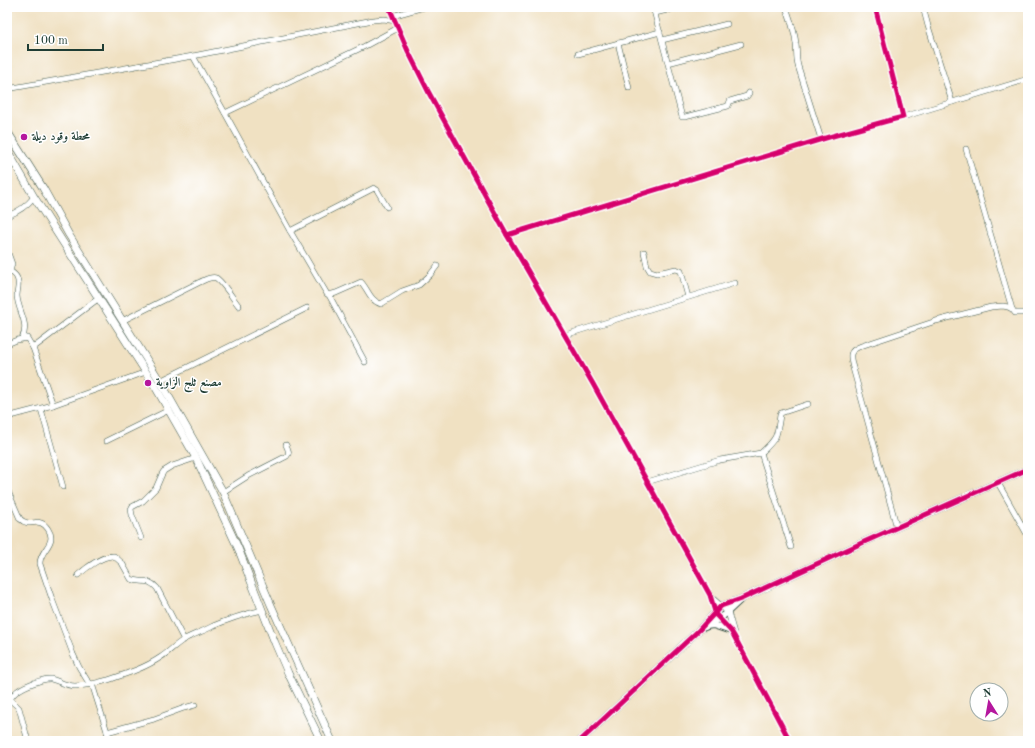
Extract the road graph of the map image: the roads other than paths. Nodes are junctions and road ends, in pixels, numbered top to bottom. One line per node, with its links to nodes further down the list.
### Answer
1 (389, 7): 9 (street)
2 (424, 7): 9 (street)
3 (653, 7): 8 (street)
4 (680, 7): 8 (street)
5 (786, 7): 27 (street)
6 (875, 7): 25 (street)
7 (923, 7): 23 (street)
8 (655, 13): 12 (street)
9 (393, 19): 11 (street); 17 (street)
10 (727, 24): 13 (street)
11 (398, 28): 24 (street); 36 (street)
12 (660, 32): 13 (street); 14 (street)
13 (662, 40): 18 (street)
14 (618, 43): 16 (street); 20 (street)
15 (741, 44): 18 (street)
16 (578, 54)
17 (193, 56): 21 (street); 24 (street)
18 (668, 63): 22 (street)
19 (1028, 79): 23 (street)
20 (629, 88)
21 (7, 89)
22 (750, 93)
23 (952, 102): 25 (street)
24 (226, 113): 35 (street)
25 (903, 117): 27 (street)
26 (7, 131): 48 (main road)
27 (821, 139): 36 (street)
28 (966, 149): 46 (street)
29 (7, 150): 30 (main road)
30 (15, 164): 31 (street); 32 (main road)
31 (7, 167)
32 (34, 196): 34 (street); 43 (main road)
33 (387, 208): 35 (street)
34 (7, 216)
35 (290, 231): 41 (street)
36 (507, 235): 49 (street)
37 (7, 250): 50 (street)
38 (644, 252): 42 (street)
39 (437, 266): 41 (street)
40 (735, 283): 42 (street)
41 (329, 295): 53 (street)
42 (688, 297): 49 (street)
43 (99, 298): 52 (street); 54 (main road)
44 (239, 306): 48 (street)
45 (307, 308): 55 (street)
46 (1012, 309): 47 (street); 71 (street)
47 (1028, 312)
48 (122, 321): 55 (main road)
49 (565, 335): 66 (street)
50 (22, 338): 51 (street); 52 (street)
51 (7, 343)
52 (33, 348): 57 (street)
53 (365, 362)
54 (146, 372): 57 (street); 59 (main road)
55 (160, 381): 70 (main road)
56 (808, 404): 63 (street)
57 (53, 405): 58 (street)
58 (41, 409): 60 (street); 68 (street)
59 (169, 410): 61 (street); 64 (main road)
60 (7, 417)
61 (106, 441)
62 (286, 445): 70 (street)
63 (761, 453): 66 (street); 74 (street)
64 (196, 458): 73 (street); 79 (main road)
65 (1028, 469): 67 (street)
66 (647, 482): 76 (street)
67 (998, 483): 71 (street); 72 (street)
68 (63, 487)
69 (7, 489): 87 (street)
70 (223, 492): 94 (main road)
71 (897, 528): 77 (street)
72 (1028, 536)
73 (141, 538)
74 (791, 548)
75 (78, 575): 86 (street)
76 (710, 595): 78 (street); 80 (street)
77 (742, 599): 78 (street); 81 (street)
78 (721, 606): 80 (street); 81 (street)
79 (262, 610): 86 (street); 93 (main road)
80 (715, 612): 82 (street); 84 (street)
81 (728, 612): 82 (street); 85 (street)
82 (719, 618): 83 (street); 85 (street)
83 (705, 627): 84 (street); 85 (street)
84 (699, 630): 95 (street)
85 (733, 634): 96 (street)
86 (184, 640): 87 (street)
87 (91, 684): 88 (street); 90 (street)
88 (8, 700): 91 (street)
89 (195, 705): 90 (street)
90 (107, 732): 92 (street)
91 (28, 741)
92 (110, 741)
93 (321, 741)
94 (332, 741)
95 (580, 741)
96 (790, 741)

